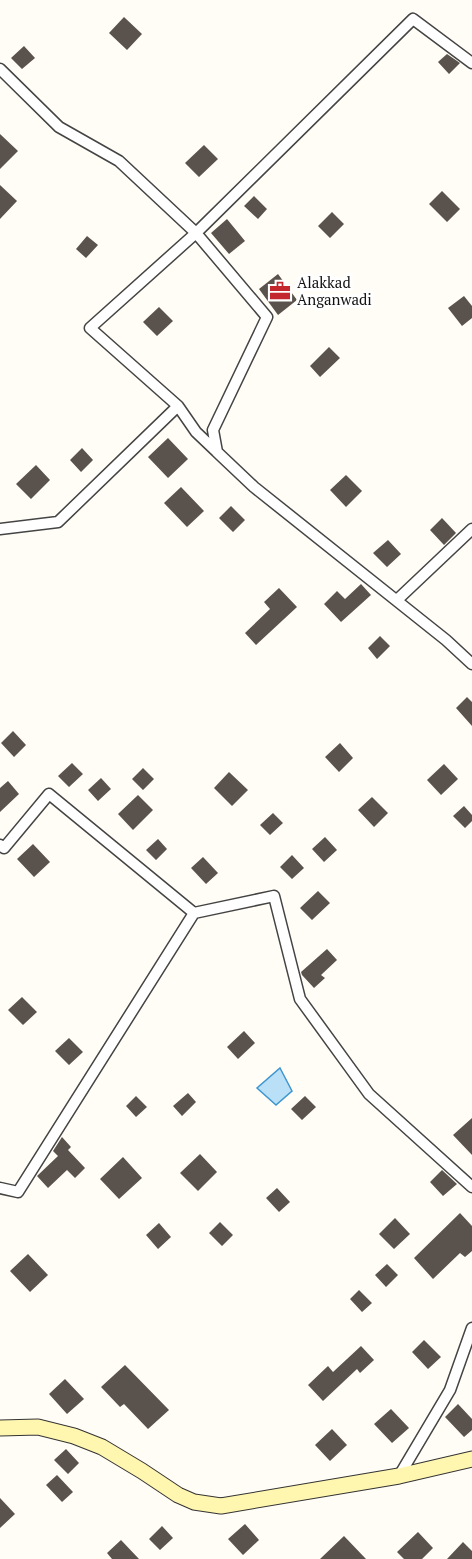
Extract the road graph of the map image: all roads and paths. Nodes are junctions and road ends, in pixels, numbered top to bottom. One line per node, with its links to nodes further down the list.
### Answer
1 (472, 63): 3 (street)
2 (0, 69): 3 (street)
3 (196, 233): 4 (street); 5 (street)
4 (178, 406): 5 (street); 6 (street)
5 (217, 452): 8 (street)
6 (0, 529)
7 (472, 529): 8 (street)
8 (398, 600): 9 (street)
9 (472, 664)
10 (0, 845): 11 (street)
11 (194, 913): 12 (street); 13 (street)
12 (472, 1187)
13 (0, 1188)
14 (472, 1328): 17 (street)
15 (0, 1428): 17 (main road)
16 (472, 1459): 17 (main road)
17 (399, 1476)

